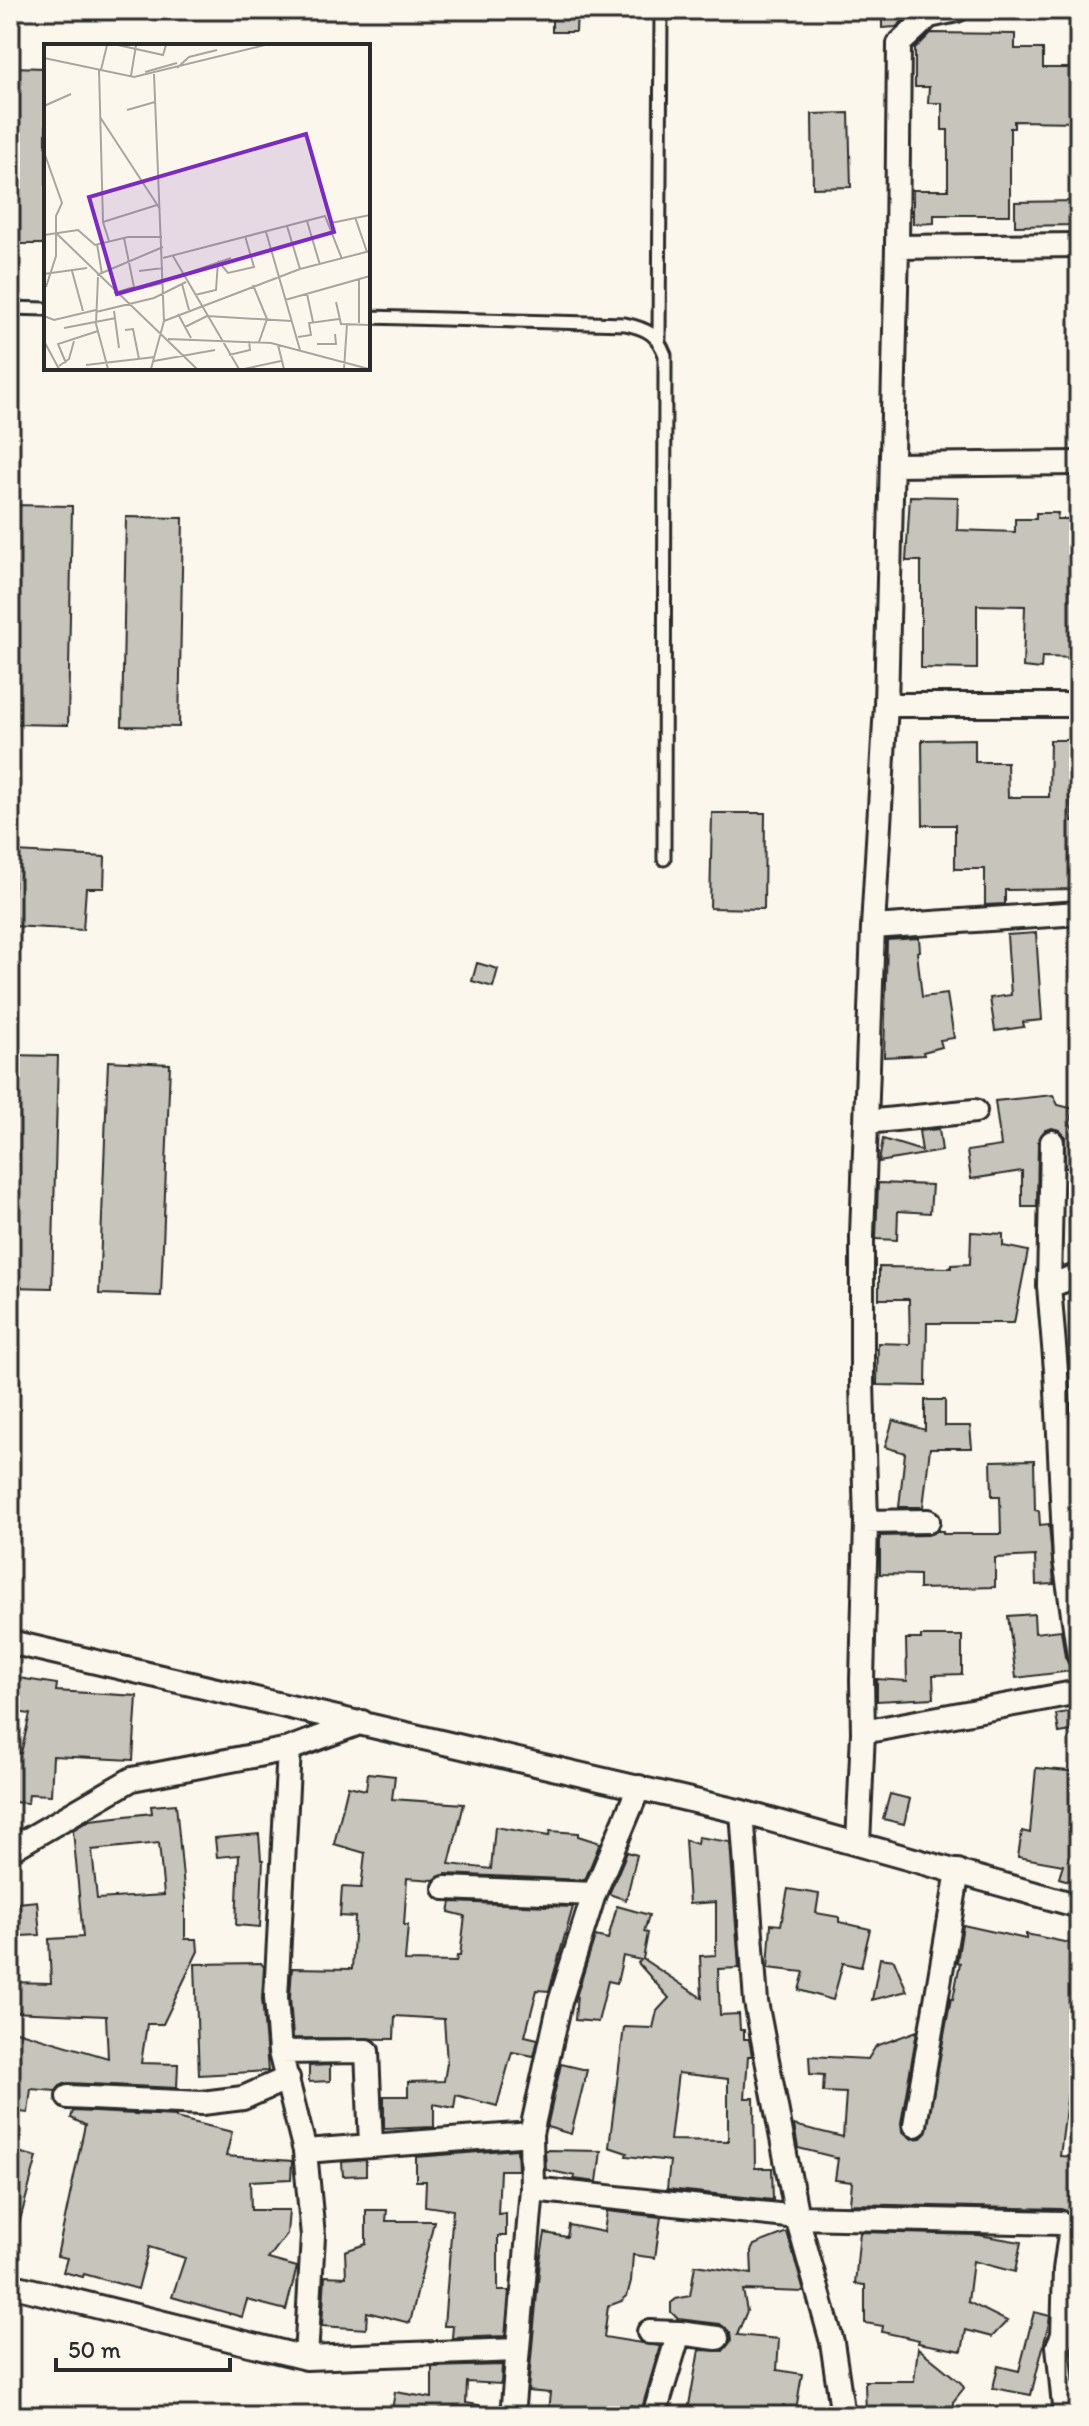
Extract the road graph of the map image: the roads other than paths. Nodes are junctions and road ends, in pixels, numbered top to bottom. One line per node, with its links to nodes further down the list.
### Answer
1 (661, 10): 8 (lane)
2 (957, 10): 4 (street)
3 (1079, 245): 4 (street)
4 (897, 247): 10 (street)
5 (10, 308): 6 (lane)
6 (44, 309)
7 (370, 317): 8 (lane)
8 (659, 339): 13 (lane)
9 (1079, 463): 10 (street)
10 (893, 465): 11 (street)
11 (886, 705): 12 (street); 15 (street)
12 (1079, 705)
13 (664, 859)
14 (1079, 913): 15 (street)
15 (873, 927): 17 (street)
16 (975, 1111): 17 (street)
17 (866, 1122): 23 (street)
18 (1052, 1142): 20 (street)
19 (1079, 1275): 20 (street)
20 (1049, 1286): 21 (street); 25 (street)
21 (1079, 1287)
22 (928, 1521): 23 (street)
23 (866, 1522): 28 (street)
24 (10, 1642): 27 (street)
25 (1079, 1655)
26 (1079, 1692): 28 (street)
27 (362, 1722): 29 (street); 30 (street)
28 (863, 1732): 32 (street)
29 (289, 1749): 33 (street); 38 (street)
30 (639, 1787): 31 (street); 36 (street)
31 (742, 1812): 32 (street); 46 (street)
32 (858, 1844): 34 (street)
33 (10, 1850)
34 (958, 1871): 37 (street); 41 (street)
35 (445, 1888): 36 (street)
36 (594, 1894): 42 (street)
37 (1079, 1906)
38 (280, 2052): 39 (street); 43 (street)
39 (288, 2078): 40 (street); 44 (street)
40 (68, 2097)
41 (915, 2125)
42 (531, 2134): 43 (street); 45 (street)
43 (371, 2145): 44 (street)
44 (305, 2151): 52 (street)
45 (532, 2189): 46 (street); 51 (street)
46 (797, 2217): 55 (street); 56 (street)
47 (10, 2285): 52 (street)
48 (649, 2332): 49 (street)
49 (679, 2333): 50 (street); 54 (street)
50 (717, 2338)
51 (517, 2350): 52 (street); 53 (street)
52 (306, 2358)
53 (512, 2416)
54 (654, 2416)
55 (843, 2416)
56 (1065, 2416)

